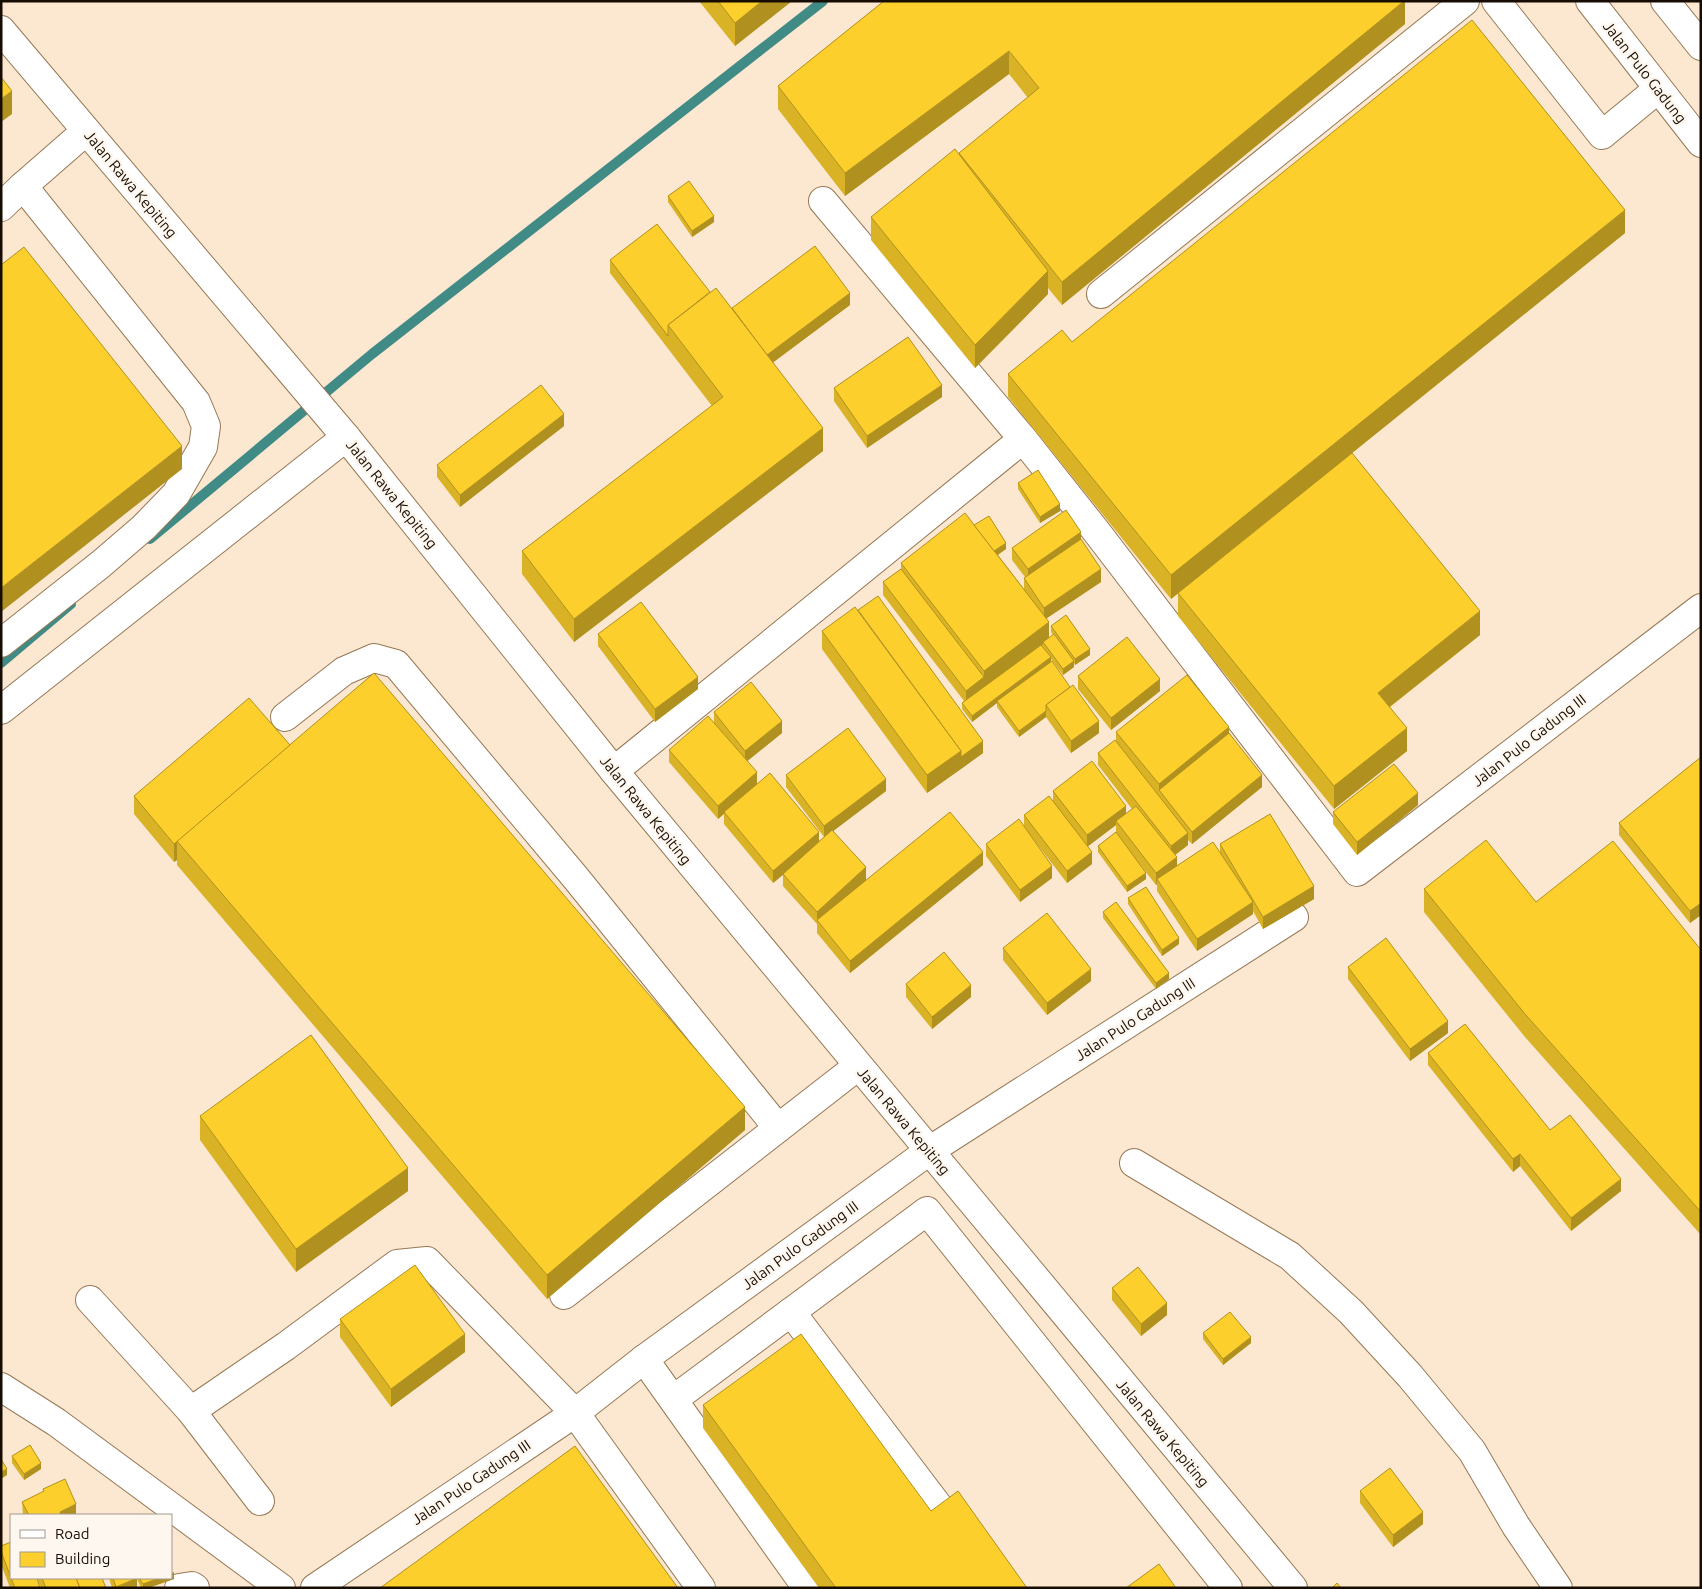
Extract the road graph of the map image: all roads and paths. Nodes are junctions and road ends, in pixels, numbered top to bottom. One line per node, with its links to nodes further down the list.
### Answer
1 (1465, 1): 13 (street)
2 (1496, 1): 7 (street)
3 (1590, 1): 7 (street, Jalan Pulo Gadung)
4 (1665, 1): 6 (street)
5 (1, 30): 8 (street, Jalan Rawa Kepiting)
6 (1701, 46)
7 (1658, 88): 9 (street, Jalan Pulo Gadung)
8 (86, 131): 10 (street); 14 (street, Jalan Rawa Kepiting)
9 (1701, 143)
10 (23, 186): 12 (street); 17 (street)
11 (824, 201): 15 (street)
12 (1, 208)
13 (1101, 294)
14 (339, 429): 18 (street); 20 (street, Jalan Rawa Kepiting)
15 (1023, 439): 16 (street, Jalan Pulo Gadung III); 20 (street)
16 (1701, 608)
17 (1, 643)
18 (1, 710)
19 (285, 717): 23 (street)
20 (614, 771): 22 (street, Jalan Rawa Kepiting)
21 (1294, 917): 24 (street, Jalan Pulo Gadung III)
22 (858, 1066): 23 (street); 24 (street, Jalan Rawa Kepiting)
23 (778, 1128): 26 (street)
24 (928, 1151): 29 (street, Jalan Pulo Gadung III); 36 (street, Jalan Rawa Kepiting)
25 (1134, 1163): 44 (street)
26 (564, 1295)
27 (90, 1300): 32 (street)
28 (791, 1312): 31 (street); 35 (street); 43 (street)
29 (644, 1360): 31 (street); 33 (street, Jalan Pulo Gadung III)
30 (1, 1386): 39 (street)
31 (674, 1399): 42 (street)
32 (191, 1411): 33 (street); 34 (street)
33 (575, 1413): 40 (street, Jalan Pulo Gadung III); 41 (street)
34 (260, 1501)
35 (939, 1507)
36 (1291, 1587)
37 (179, 1588): 38 (street)
38 (195, 1588)
39 (281, 1588)
40 (315, 1588)
41 (702, 1588)
42 (807, 1588)
43 (1228, 1588)
44 (1558, 1588)

